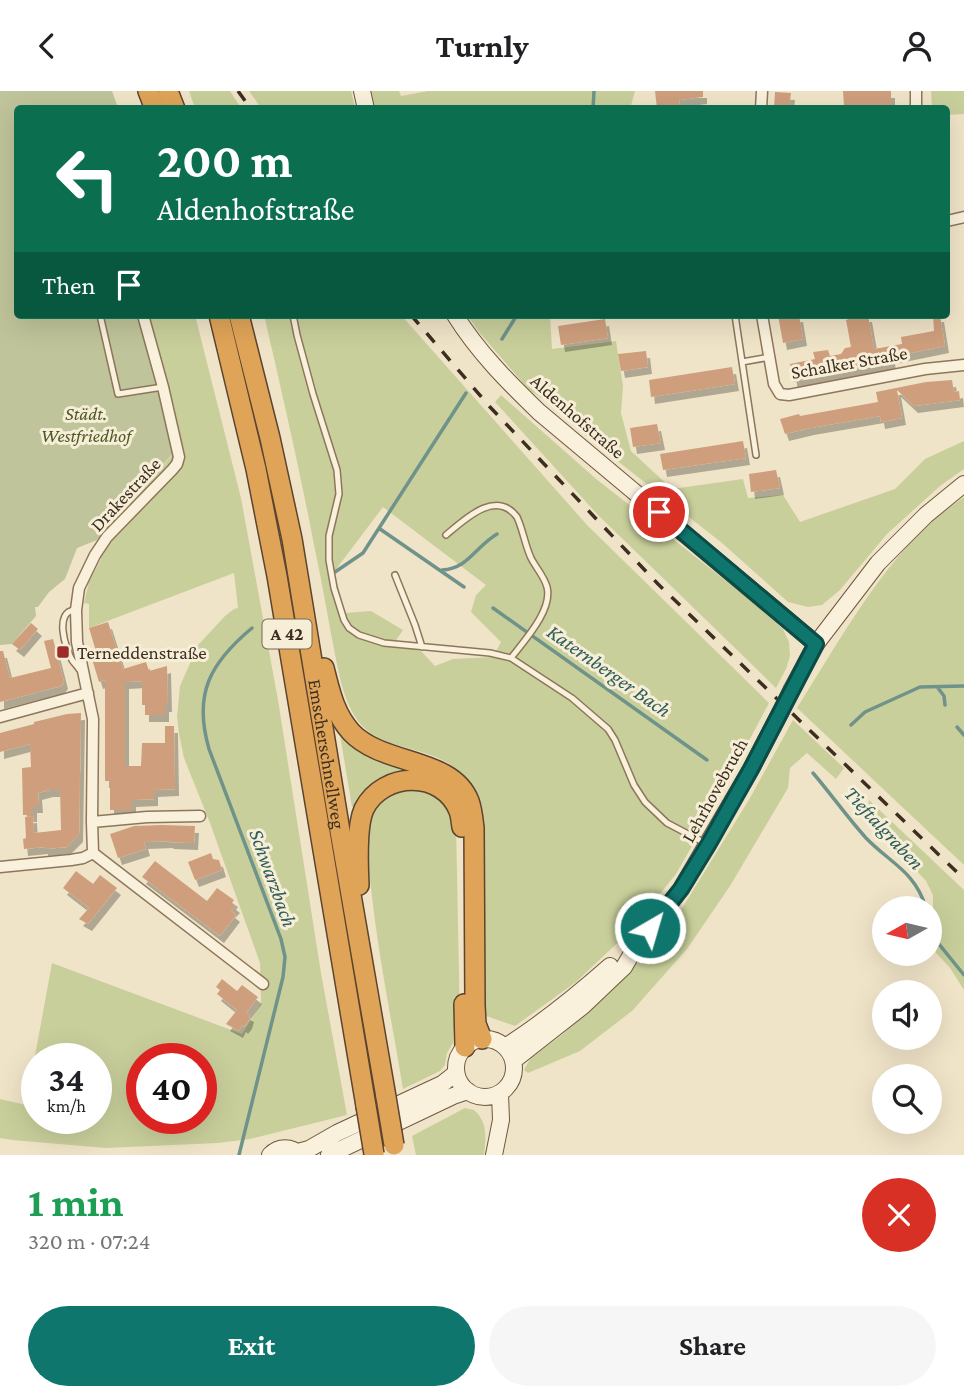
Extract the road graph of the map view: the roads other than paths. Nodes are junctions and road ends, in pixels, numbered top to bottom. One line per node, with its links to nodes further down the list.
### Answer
1 (101, 319): 12 (lane)
2 (144, 319): 12 (street, Drakestraße)
3 (220, 319): 40 (highway, Emscherschnellweg / A 42, bridge)
4 (240, 319): 16 (highway, Emscherschnellweg / A 42)
5 (294, 319): 19 (lane)
6 (458, 319): 18 (street, Aldenhofstraße)
7 (736, 319): 10 (lane)
8 (763, 319): 9 (street, Schalker Straße)
9 (770, 357): 10 (lane); 11 (street, Schalker Straße)
10 (742, 362): 13 (lane)
11 (964, 365)
12 (163, 387): 21 (street, Drakestraße)
13 (755, 455)
14 (964, 484): 18 (street)
15 (446, 534): 20 (lane)
16 (292, 539): 28 (highway, Emscherschnellweg / A 42); 30 (highway)
17 (395, 575): 19 (lane)
18 (816, 644): 25 (street, Lehrhovebruch, bridge)
19 (422, 646): 20 (lane)
20 (511, 658): 25 (lane)
21 (88, 693): 22 (street); 24 (street, Drakestraße)
22 (0, 717)
23 (200, 815): 24 (street)
24 (92, 822): 26 (street, Drakestraße)
25 (708, 845): 31 (street, Lehrhovebruch)
26 (93, 853): 27 (street); 29 (street)
27 (0, 867)
28 (357, 927): 30 (highway); 36 (highway, Emscherschnellweg / A 42, bridge)
29 (262, 984)
30 (473, 1043): 31 (street); 32 (street)
31 (509, 1054): 34 (street)
32 (456, 1073): 33 (street); 37 (street)
33 (467, 1091): 34 (street); 39 (street)
34 (492, 1096): 35 (street)
35 (496, 1149)
36 (395, 1150)
37 (299, 1154): 38 (street)
38 (265, 1155)
39 (329, 1155)
40 (374, 1155)

